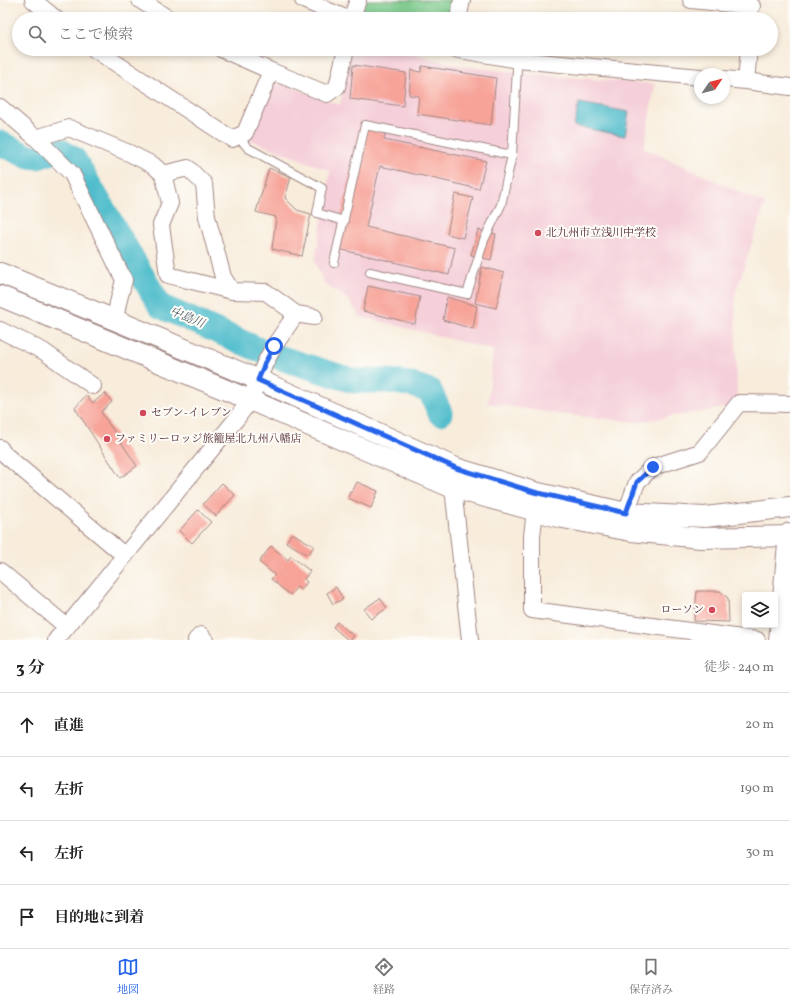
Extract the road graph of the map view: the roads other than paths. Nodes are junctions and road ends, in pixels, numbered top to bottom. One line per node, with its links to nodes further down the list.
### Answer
1 (33, 0): 8 (street)
2 (140, 0): 9 (street)
3 (303, 0): 10 (street)
4 (358, 0): 11 (street)
5 (462, 0): 12 (street)
6 (691, 0): 7 (street)
7 (752, 8)
8 (48, 12)
9 (158, 12)
10 (331, 12)
11 (354, 12)
12 (459, 12)
13 (105, 56): 25 (street)
14 (236, 56): 19 (street)
15 (344, 56): 19 (street)
16 (495, 56): 18 (street)
17 (748, 56): 22 (street)
18 (518, 60): 20 (street); 27 (lane)
19 (271, 71): 25 (street)
20 (694, 76)
21 (730, 80): 22 (street)
22 (746, 81): 23 (street)
23 (790, 87)
24 (0, 107): 26 (street)
25 (238, 136): 29 (lane)
26 (36, 139): 28 (street); 37 (street)
27 (512, 155): 29 (lane); 31 (lane)
28 (163, 174): 33 (street); 33 (street)
29 (344, 221): 30 (lane)
30 (334, 263)
31 (370, 272)
32 (0, 273): 37 (street)
33 (232, 291): 35 (street)
34 (0, 297): 41 (street)
35 (296, 314): 36 (street); 39 (street)
36 (314, 317)
37 (115, 320): 39 (street)
38 (0, 330): 40 (street)
39 (262, 371): 41 (street); 47 (street)
40 (93, 386)
41 (250, 400): 44 (street); 49 (street)
42 (790, 404): 47 (street)
43 (0, 448): 49 (street)
44 (453, 488): 46 (street); 55 (street)
45 (790, 507): 47 (street)
46 (535, 511): 48 (street); 56 (street)
47 (626, 513)
48 (790, 535): 57 (main road)
49 (124, 556): 51 (street)
50 (0, 571): 51 (street)
51 (67, 627): 52 (street)
52 (56, 640)
53 (196, 640): 54 (street)
54 (205, 640)
55 (470, 640)
56 (757, 640)
57 (780, 640)

